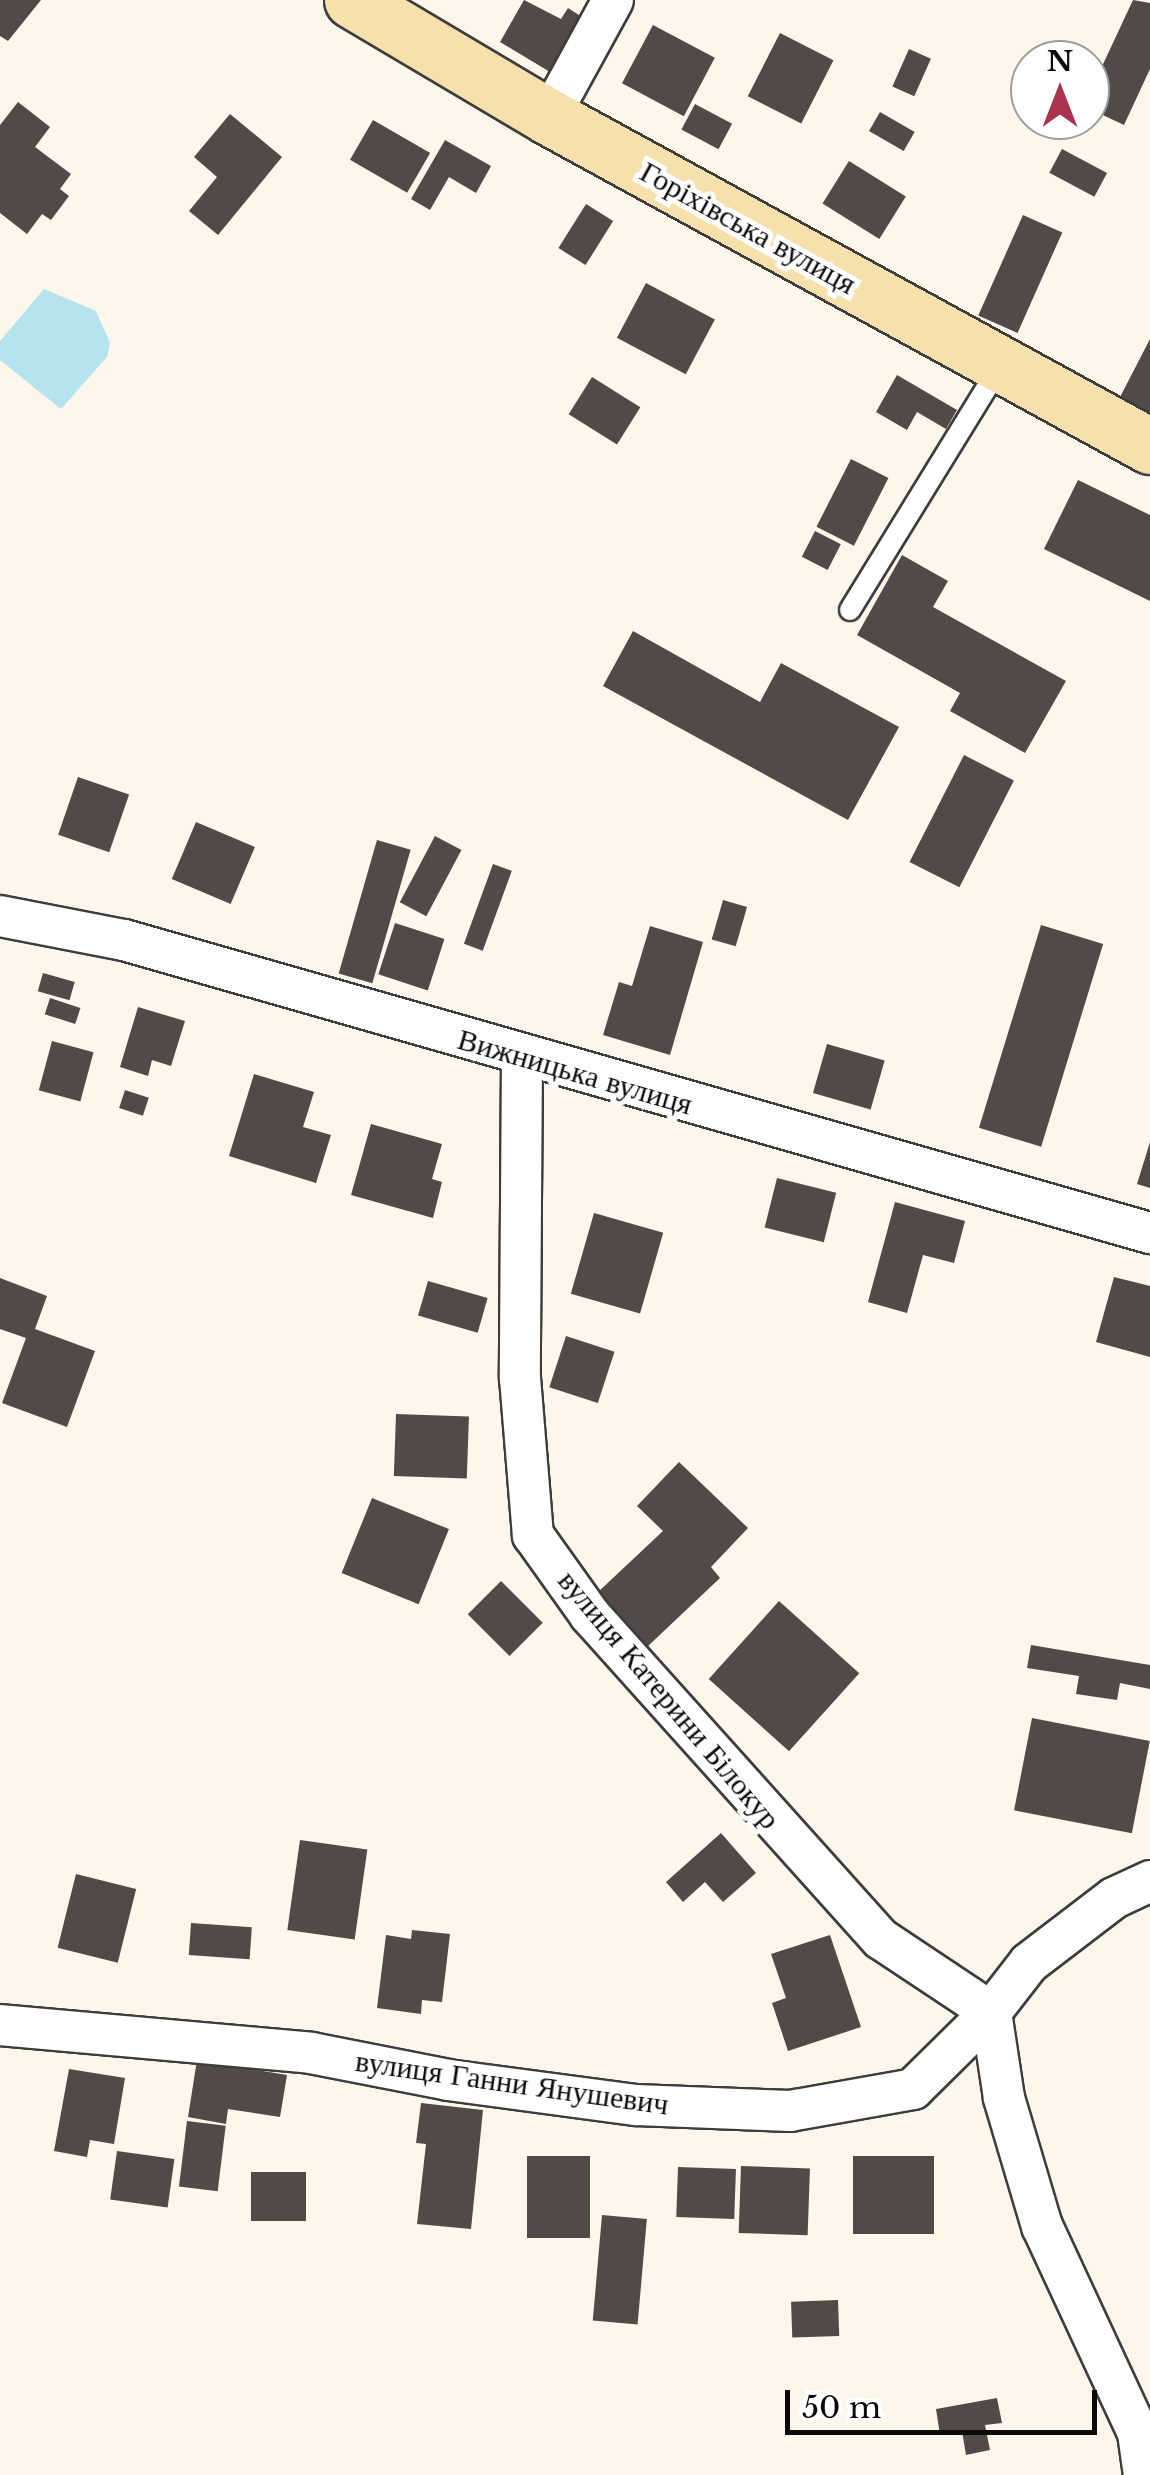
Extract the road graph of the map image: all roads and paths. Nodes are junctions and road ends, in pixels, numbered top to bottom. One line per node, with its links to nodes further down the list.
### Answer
1 (352, 0): 3 (street, Горіхівська вулиця)
2 (613, 0): 3 (street)
3 (549, 118): 4 (street, Горіхівська вулиця)
4 (999, 368): 5 (street, Горіхівська вулиця); 6 (lane)
5 (1150, 446)
6 (850, 610)
7 (0, 916): 8 (street, Вижницька вулиця)
8 (522, 1058): 9 (street, Вижницька вулиця); 11 (street, вулиця Катерини Білокур)
9 (1150, 1233)
10 (1150, 1881): 11 (street, вулиця Ганни Янушевич)
11 (992, 2012): 12 (street, вулиця Ганни Янушевич); 13 (street)
12 (0, 2025)
13 (1144, 2475)

